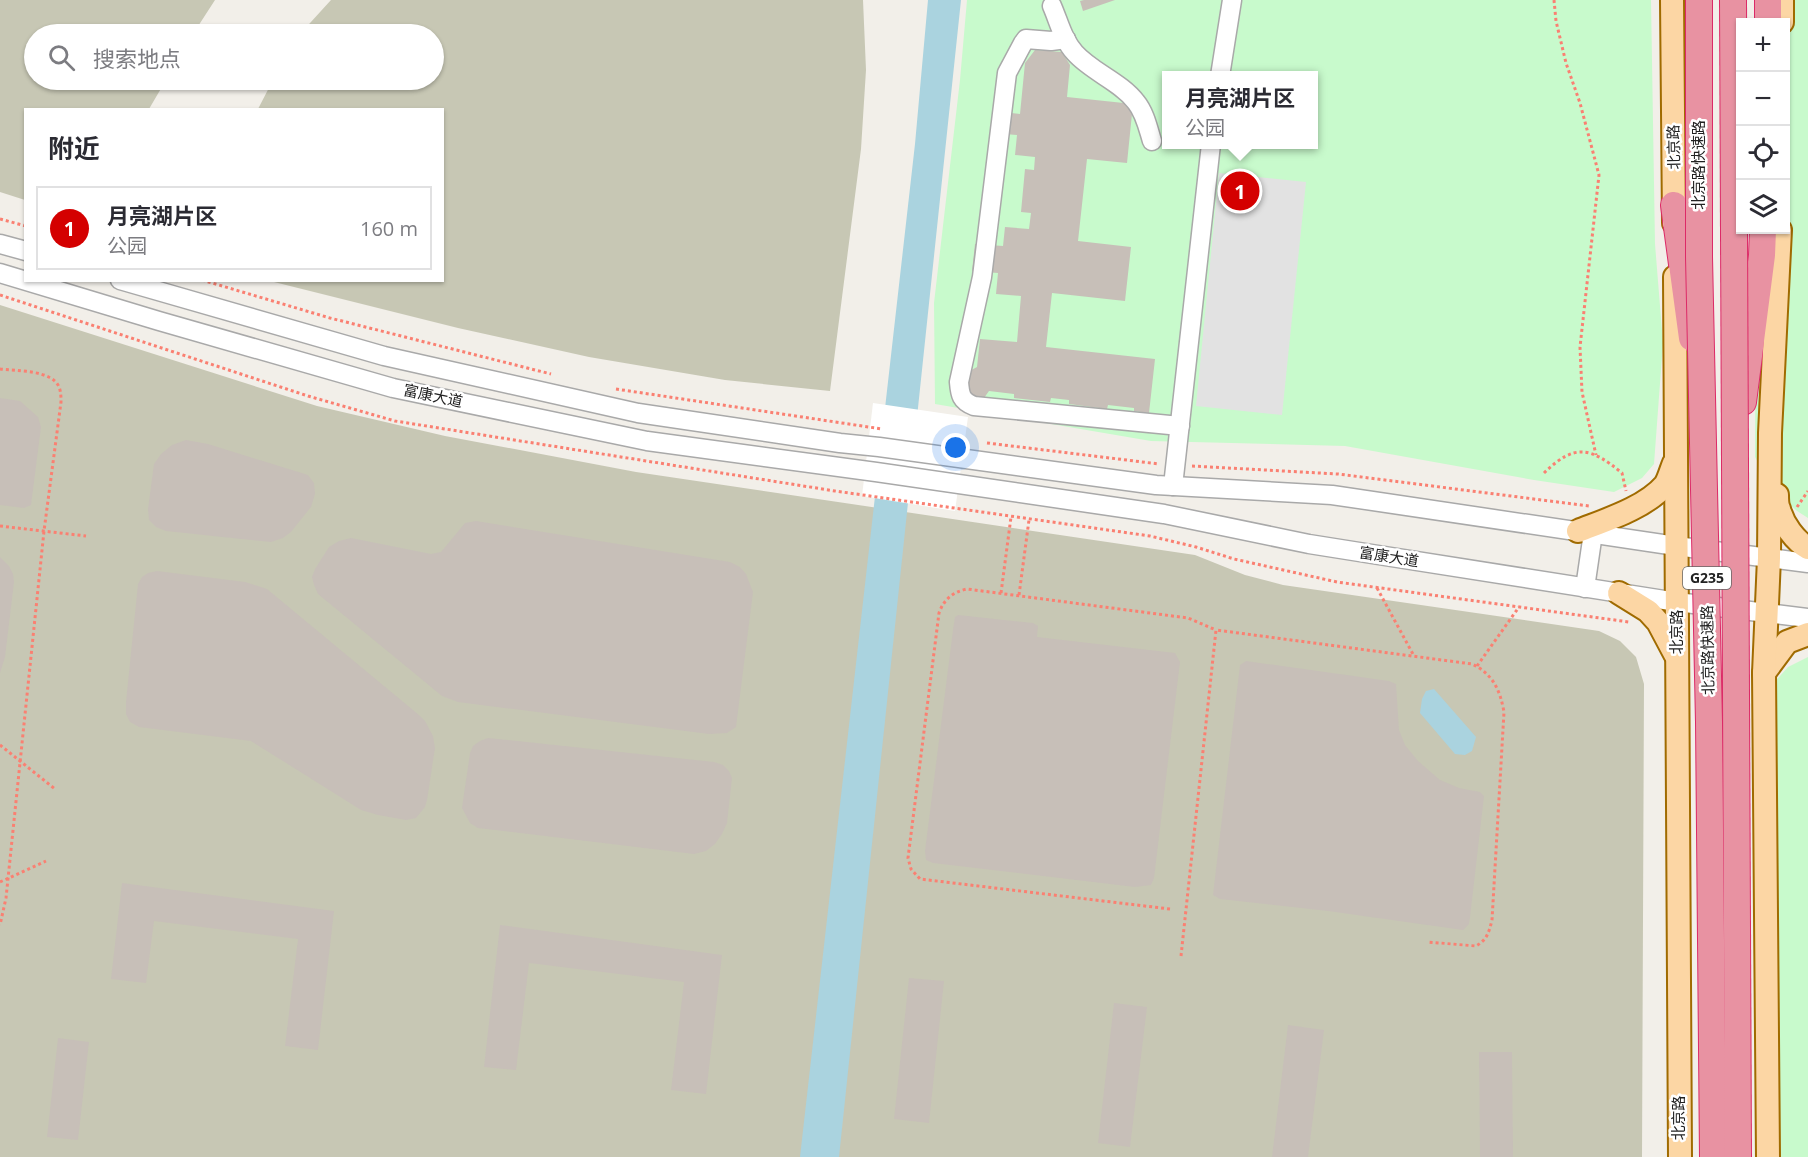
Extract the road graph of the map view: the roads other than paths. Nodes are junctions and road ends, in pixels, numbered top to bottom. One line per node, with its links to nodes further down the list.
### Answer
1 (1232, 0): 11 (street)
2 (1672, 0): 14 (main road, 北京路)
3 (1699, 0): 24 (highway, 北京路快速路 / G235, bridge)
4 (1733, 0): 27 (highway, 北京路快速路, bridge)
5 (1768, 0): 8 (highway)
6 (1782, 0): 9 (main road)
7 (1053, 6): 10 (street)
8 (1768, 18)
9 (1782, 18)
10 (1066, 39): 12 (street); 23 (street)
11 (1221, 71)
12 (1152, 141)
13 (1210, 149): 23 (street)
14 (1674, 205): 24 (highway, bridge); 26 (main road, 北京路)
15 (1763, 234): 27 (highway, bridge)
16 (1780, 234): 25 (main road)
17 (0, 244): 18 (street)
18 (24, 250)
19 (0, 273): 20 (street, 富康大道)
20 (24, 280)
21 (30, 282): 34 (street, 富康大道)
22 (127, 282): 28 (street, 富康大道)
23 (1180, 426): 28 (street)
24 (1704, 433): 43 (highway, 北京路快速路 / G235, bridge)
25 (1770, 433): 31 (main road); 32 (main road)
26 (1676, 459): 29 (main road); 30 (main road, 北京路)
27 (1734, 468): 44 (highway, 北京路快速路, bridge)
28 (1173, 486): 29 (street)
29 (1585, 532): 30 (street); 34 (street)
30 (1676, 546): 32 (street); 36 (main road, 北京路)
31 (1808, 548)
32 (1769, 558): 33 (street); 37 (main road)
33 (1808, 563)
34 (1585, 588): 35 (street, 富康大道)
35 (1619, 593): 36 (street, 富康大道); 40 (main road)
36 (1677, 602): 37 (street, 富康大道); 40 (main road, 北京路)
37 (1767, 614): 38 (street, 富康大道); 41 (main road)
38 (1808, 618)
39 (1808, 634): 41 (main road)
40 (1677, 657): 42 (main road, 北京路)
41 (1764, 673): 45 (main road)
42 (1680, 1157)
43 (1713, 1157)
44 (1738, 1157)
45 (1768, 1157)

